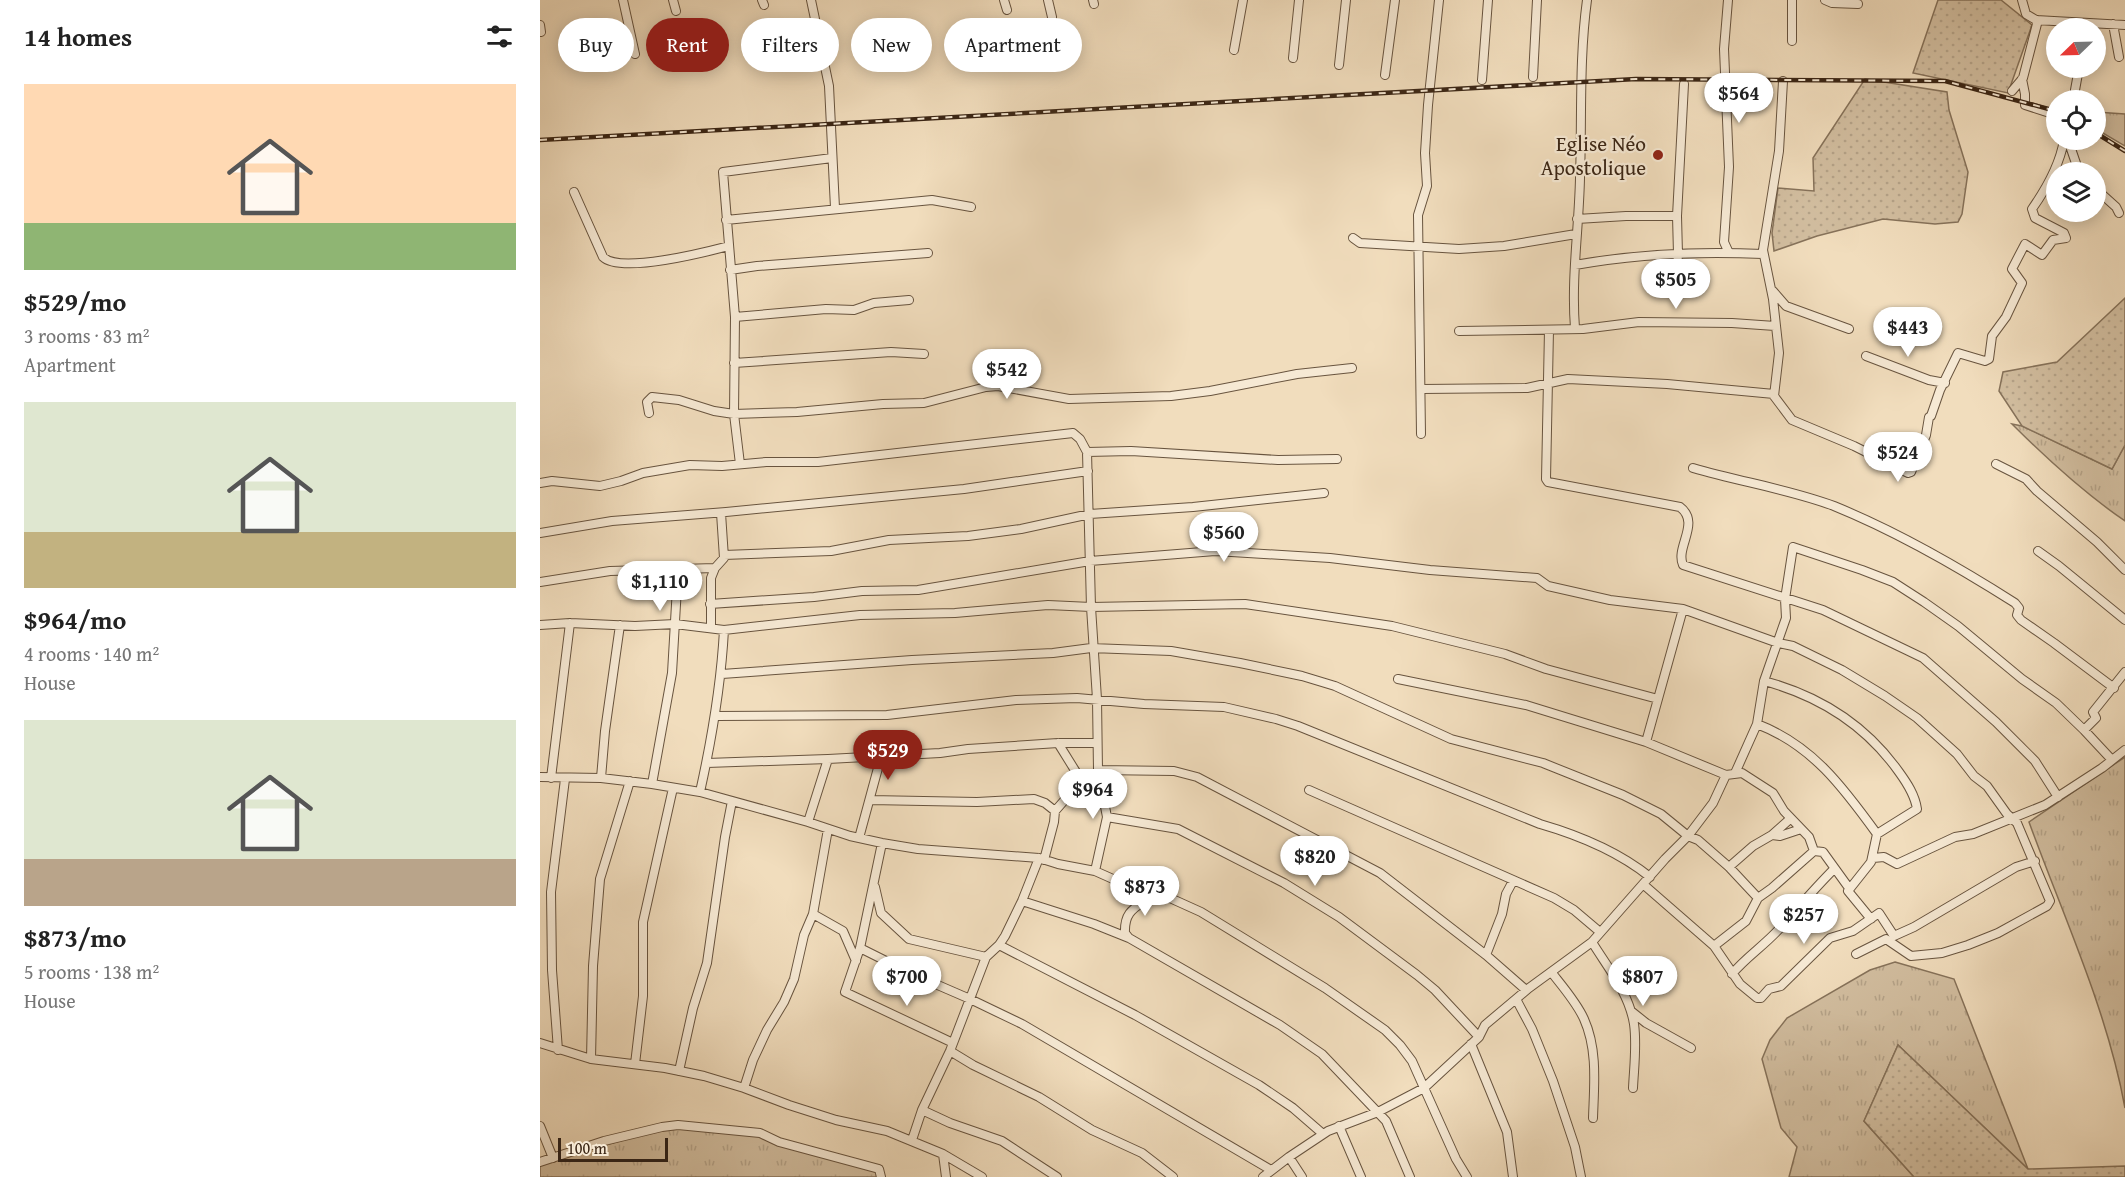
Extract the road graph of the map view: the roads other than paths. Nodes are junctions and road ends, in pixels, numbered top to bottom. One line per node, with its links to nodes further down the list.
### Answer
1 (622, 0): 29 (street)
2 (673, 0): 20 (street)
3 (811, 0): 44 (street)
4 (1004, 0): 19 (street)
5 (1048, 0): 21 (street)
6 (1243, 0): 28 (street)
7 (1299, 0): 31 (street)
8 (1346, 0): 32 (street)
9 (1395, 0): 33 (street)
10 (1439, 0): 56 (street)
11 (1488, 0): 37 (street)
12 (1537, 0): 34 (street)
13 (1587, 0): 51 (street)
14 (1728, 0): 58 (street)
15 (1792, 0): 27 (street)
16 (1825, 0): 18 (street)
17 (2022, 0): 22 (street)
18 (1858, 4)
19 (1007, 10)
20 (676, 11)
21 (1052, 17)
22 (2038, 21): 23 (street); 36 (street)
23 (2046, 22)
24 (2114, 24): 25 (street); 26 (street); 30 (street)
25 (2106, 25)
26 (2125, 25)
27 (1792, 41)
28 (1234, 50)
29 (635, 54)
30 (2119, 57)
31 (1293, 58)
32 (1339, 64)
33 (1385, 75)
34 (1533, 76)
35 (2077, 78): 40 (street)
36 (2022, 79): 41 (street); 42 (street)
37 (1482, 80)
38 (1782, 81): 60 (street)
39 (1684, 84): 50 (street)
40 (2075, 90)
41 (2012, 91)
42 (2046, 112)
43 (2063, 150): 77 (street)
44 (832, 158): 48 (street); 52 (street)
45 (574, 192): 55 (street)
46 (2106, 198): 49 (street)
47 (971, 207): 48 (street)
48 (835, 208): 52 (street)
49 (2119, 213)
50 (1677, 216): 51 (street); 59 (street)
51 (1577, 219): 53 (street)
52 (726, 220): 55 (street)
53 (1576, 234): 56 (street); 61 (street)
54 (1353, 238): 56 (street)
55 (729, 246): 62 (street)
56 (1419, 246): 78 (street)
57 (928, 253): 62 (street)
58 (1730, 253): 59 (street); 60 (street)
59 (1678, 254): 61 (street); 63 (street)
60 (1763, 254): 64 (street)
61 (1575, 265): 68 (street)
62 (730, 270): 66 (street)
63 (1676, 285)
64 (1772, 290): 67 (street); 69 (street)
65 (909, 300): 66 (street)
66 (735, 317): 74 (street)
67 (1775, 326): 68 (street); 79 (street)
68 (1575, 328): 70 (street)
69 (1849, 329)
70 (1549, 330): 71 (street); 76 (street)
71 (1459, 331)
72 (924, 354): 74 (street)
73 (1866, 356): 77 (street)
74 (734, 363): 81 (street)
75 (1352, 368): 81 (street)
76 (1548, 383): 78 (street); 79 (street); 101 (street)
77 (1945, 383): 79 (street)
78 (1422, 388): 82 (street)
79 (1774, 394)
80 (649, 413): 81 (street)
81 (734, 414): 85 (street)
82 (1421, 434)
83 (1087, 452): 84 (street); 85 (street); 88 (street)
84 (1337, 459)
85 (740, 464): 89 (street)
86 (1996, 464): 99 (street)
87 (1694, 468): 118 (street)
88 (1088, 471): 91 (street); 92 (street)
89 (540, 483)
90 (1324, 494): 92 (street)
91 (721, 513): 93 (street); 95 (street)
92 (1090, 514): 95 (street); 96 (street)
93 (540, 533)
94 (2038, 551): 105 (street)
95 (724, 555): 97 (street)
96 (1090, 561): 102 (street); 103 (street); 104 (street)
97 (715, 568): 98 (street); 102 (street)
98 (678, 570): 100 (street); 107 (street)
99 (2125, 570)
100 (540, 582)
101 (1785, 599): 112 (street); 123 (street); 143 (street)
102 (710, 604): 110 (street)
103 (1091, 607): 111 (street); 113 (street); 120 (street)
104 (1683, 609): 112 (street); 120 (street)
105 (2125, 620)
106 (570, 623): 108 (street); 109 (street); 135 (street)
107 (675, 624): 109 (street); 110 (street); 139 (street)
108 (540, 625)
109 (620, 625): 136 (street)
110 (711, 628): 111 (street)
111 (724, 630): 115 (street)
112 (1778, 643): 117 (street); 149 (street)
113 (1094, 648): 115 (street); 119 (street); 155 (street)
114 (2125, 672): 118 (street)
115 (722, 674): 121 (street)
116 (1398, 678): 124 (street)
117 (1764, 681): 122 (street); 153 (street)
118 (2114, 688): 123 (street)
119 (1097, 699): 121 (street); 125 (street); 165 (street)
120 (1658, 699): 124 (street)
121 (716, 716): 131 (street)
122 (1757, 724): 133 (street); 153 (street)
123 (2084, 730): 130 (street)
124 (1646, 742): 133 (street)
125 (1097, 743): 126 (street); 132 (street)
126 (1058, 744): 128 (street); 146 (street)
127 (2125, 750): 130 (street)
128 (881, 757): 129 (street); 144 (street)
129 (828, 759): 131 (street); 150 (street)
130 (2112, 760): 143 (street)
131 (707, 763): 142 (street)
132 (1098, 770): 147 (street); 183 (street)
133 (1730, 774): 148 (street); 155 (street)
134 (540, 777): 135 (street)
135 (550, 778): 137 (street)
136 (601, 778): 137 (street); 138 (street)
137 (565, 779): 197 (street)
138 (630, 780): 139 (street); 198 (street)
139 (652, 784): 140 (street)
140 (673, 788): 142 (street); 199 (street)
141 (1309, 790): 166 (street)
142 (700, 792): 145 (street)
143 (2058, 797): 149 (street)
144 (870, 800): 146 (street); 156 (street)
145 (732, 801): 150 (street); 200 (street)
146 (1055, 811): 160 (street)
147 (1107, 817): 164 (street); 192 (street)
148 (1790, 819): 152 (street); 154 (street)
149 (2014, 819): 159 (street); 161 (street)
150 (808, 822): 151 (street)
151 (828, 829): 156 (street); 173 (street)
152 (1801, 829): 154 (street); 158 (street)
153 (1876, 834): 159 (street)
154 (1772, 835): 162 (street)
155 (1688, 836): 162 (street); 165 (street)
156 (859, 838): 157 (street)
157 (882, 843): 160 (street); 167 (street)
158 (1814, 851): 163 (street); 171 (street)
159 (1873, 858): 169 (street)
160 (1042, 859): 164 (street); 172 (street)
161 (2035, 861): 176 (street); 176 (street)
162 (1729, 867): 171 (street)
163 (1834, 869): 169 (street); 187 (street)
164 (1095, 871): 170 (street)
165 (1650, 877): 168 (street)
166 (1513, 881): 175 (street); 183 (street)
167 (874, 883): 181 (street); 184 (street)
168 (1644, 885): 175 (street); 180 (street)
169 (1849, 888): 174 (street)
170 (1151, 896): 177 (street); 202 (street)
171 (1758, 898): 180 (street)
172 (1022, 901): 177 (street); 179 (street)
173 (813, 914): 185 (street); 201 (street)
174 (1871, 919): 176 (street); 187 (street)
175 (1600, 932): 178 (street)
176 (1890, 937): 182 (street)
177 (1129, 938): 205 (street)
178 (1592, 942): 186 (street); 191 (street)
179 (999, 945): 184 (street); 209 (street)
180 (1714, 946): 187 (street)
181 (860, 948): 185 (street); 189 (street)
182 (1856, 954)
183 (1486, 955): 188 (street)
184 (986, 957): 189 (street)
185 (856, 962): 195 (street)
186 (1552, 973): 188 (street); 206 (street)
187 (1732, 974)
188 (1526, 990): 190 (street)
189 (970, 999): 195 (street); 215 (street)
190 (1516, 999): 192 (street); 227 (street)
191 (1626, 1000): 196 (street); 203 (street)
192 (1479, 1037): 194 (street)
193 (540, 1043): 197 (street)
194 (1471, 1044): 202 (street); 226 (street)
195 (951, 1047): 204 (street); 220 (street)
196 (1691, 1048)
197 (558, 1050): 198 (street)
198 (591, 1059): 199 (street)
199 (635, 1064): 200 (street)
200 (679, 1071): 201 (street)
201 (744, 1088): 210 (street)
202 (1424, 1088): 205 (street); 225 (street)
203 (1633, 1088)
204 (922, 1110): 210 (street); 219 (street)
205 (1378, 1112): 208 (street); 224 (street)
206 (1593, 1118)
207 (540, 1126): 213 (street)
208 (1339, 1126): 209 (street); 223 (street)
209 (1323, 1134): 212 (street)
210 (912, 1140): 211 (street)
211 (943, 1154): 217 (street); 218 (street)
212 (1289, 1157): 215 (street); 222 (street)
213 (553, 1158): 214 (street); 216 (street)
214 (540, 1162)
215 (1271, 1170): 221 (street)
216 (881, 1177)
217 (946, 1177)
218 (982, 1177)
219 (1057, 1177)
220 (1173, 1177)
221 (1263, 1177)
222 (1302, 1177)
223 (1361, 1177)
224 (1410, 1177)
225 (1467, 1177)
226 (1513, 1177)
227 (1581, 1177)

